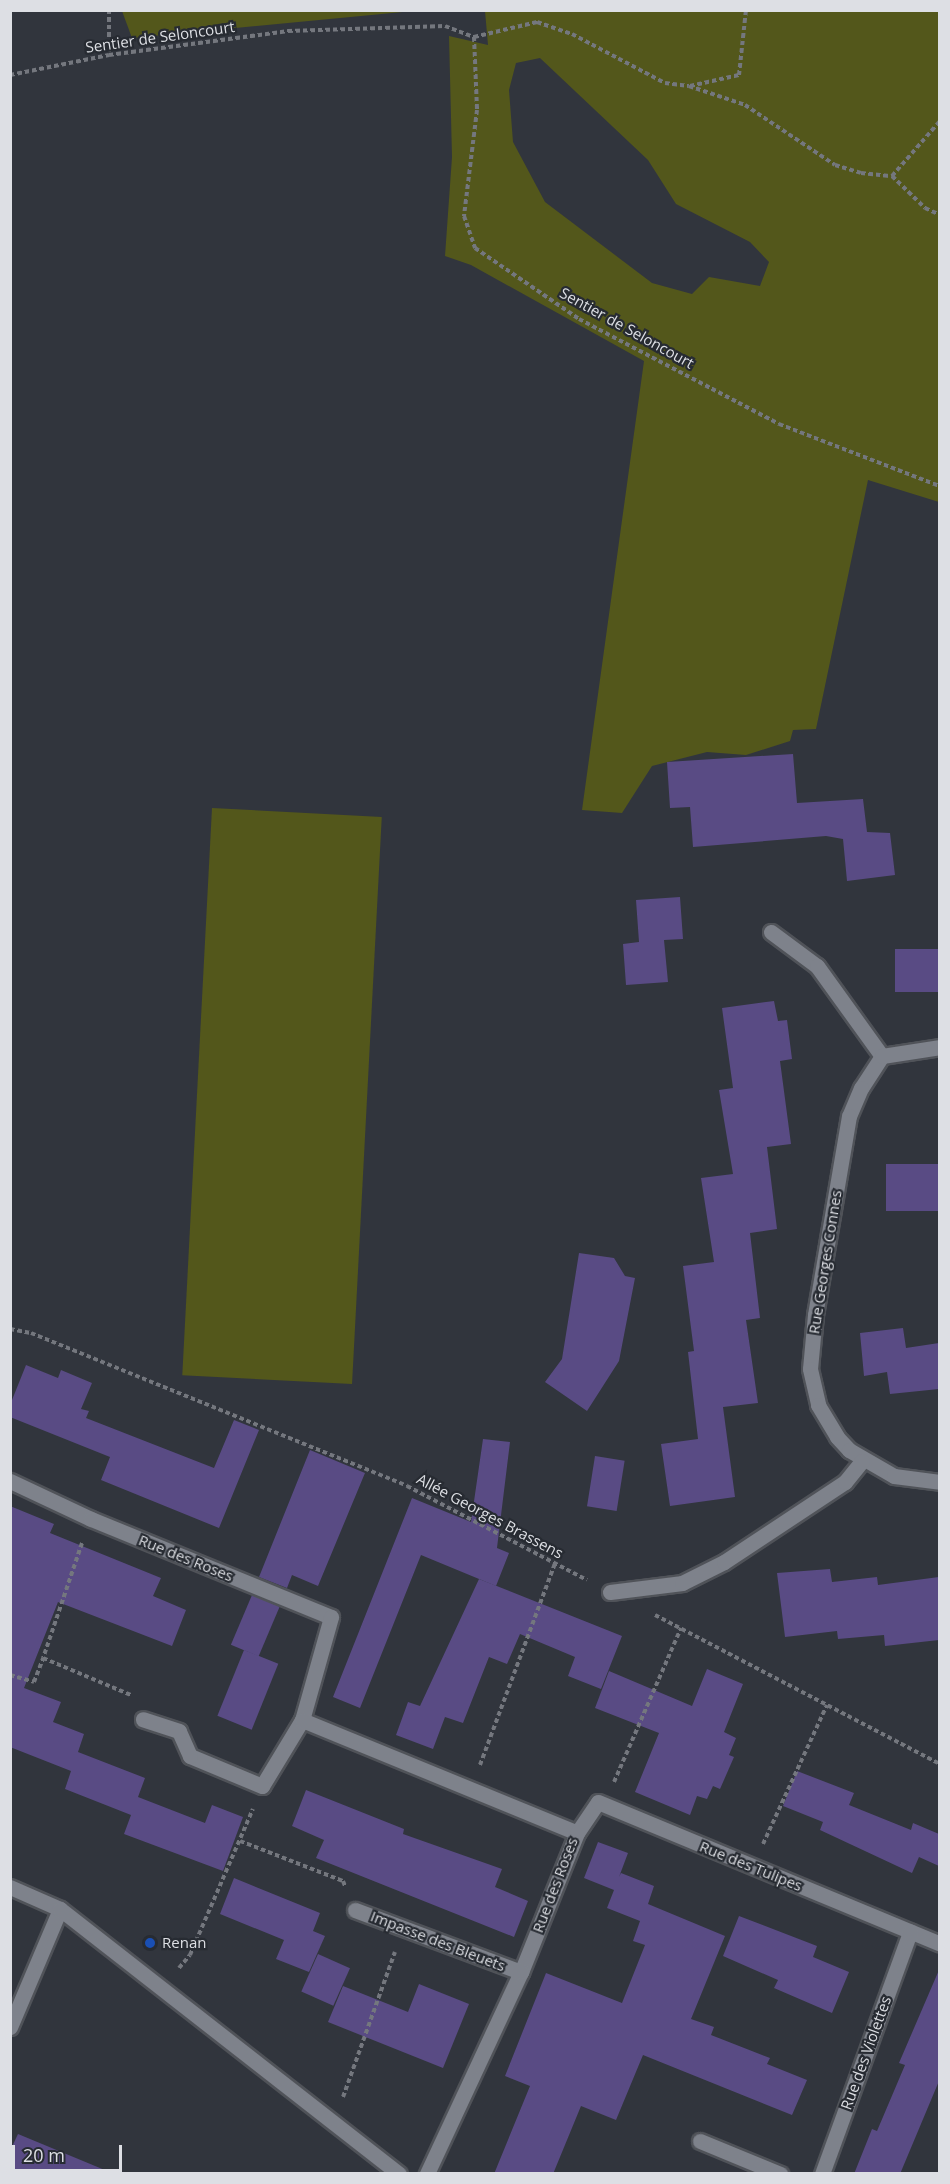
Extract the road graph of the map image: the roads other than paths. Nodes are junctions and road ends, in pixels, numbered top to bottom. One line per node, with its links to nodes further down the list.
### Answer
1 (771, 932): 3 (street)
2 (939, 1047): 3 (street)
3 (882, 1056): 4 (street, Rue Georges Connes)
4 (862, 1461): 6 (street, Rue Georges Connes); 7 (street)
5 (10, 1481): 9 (street, Rue des Roses)
6 (939, 1482)
7 (610, 1592)
8 (144, 1719): 9 (street, Rue des Roses)
9 (302, 1720): 10 (street, Rue des Roses)
10 (577, 1833): 14 (street, Rue des Tulipes); 16 (street, Rue des Roses)
11 (10, 1887): 12 (street)
12 (60, 1909): 17 (street); 19 (street)
13 (355, 1910): 16 (street, Impasse des Bleuets)
14 (910, 1932): 15 (street, Rue des Tulipes); 22 (street, Rue des Violettes)
15 (939, 1944)
16 (521, 1972): 20 (street, Rue des Roses)
17 (10, 2027)
18 (700, 2142): 21 (street)
19 (399, 2174)
20 (427, 2174)
21 (780, 2174)
22 (822, 2174)

